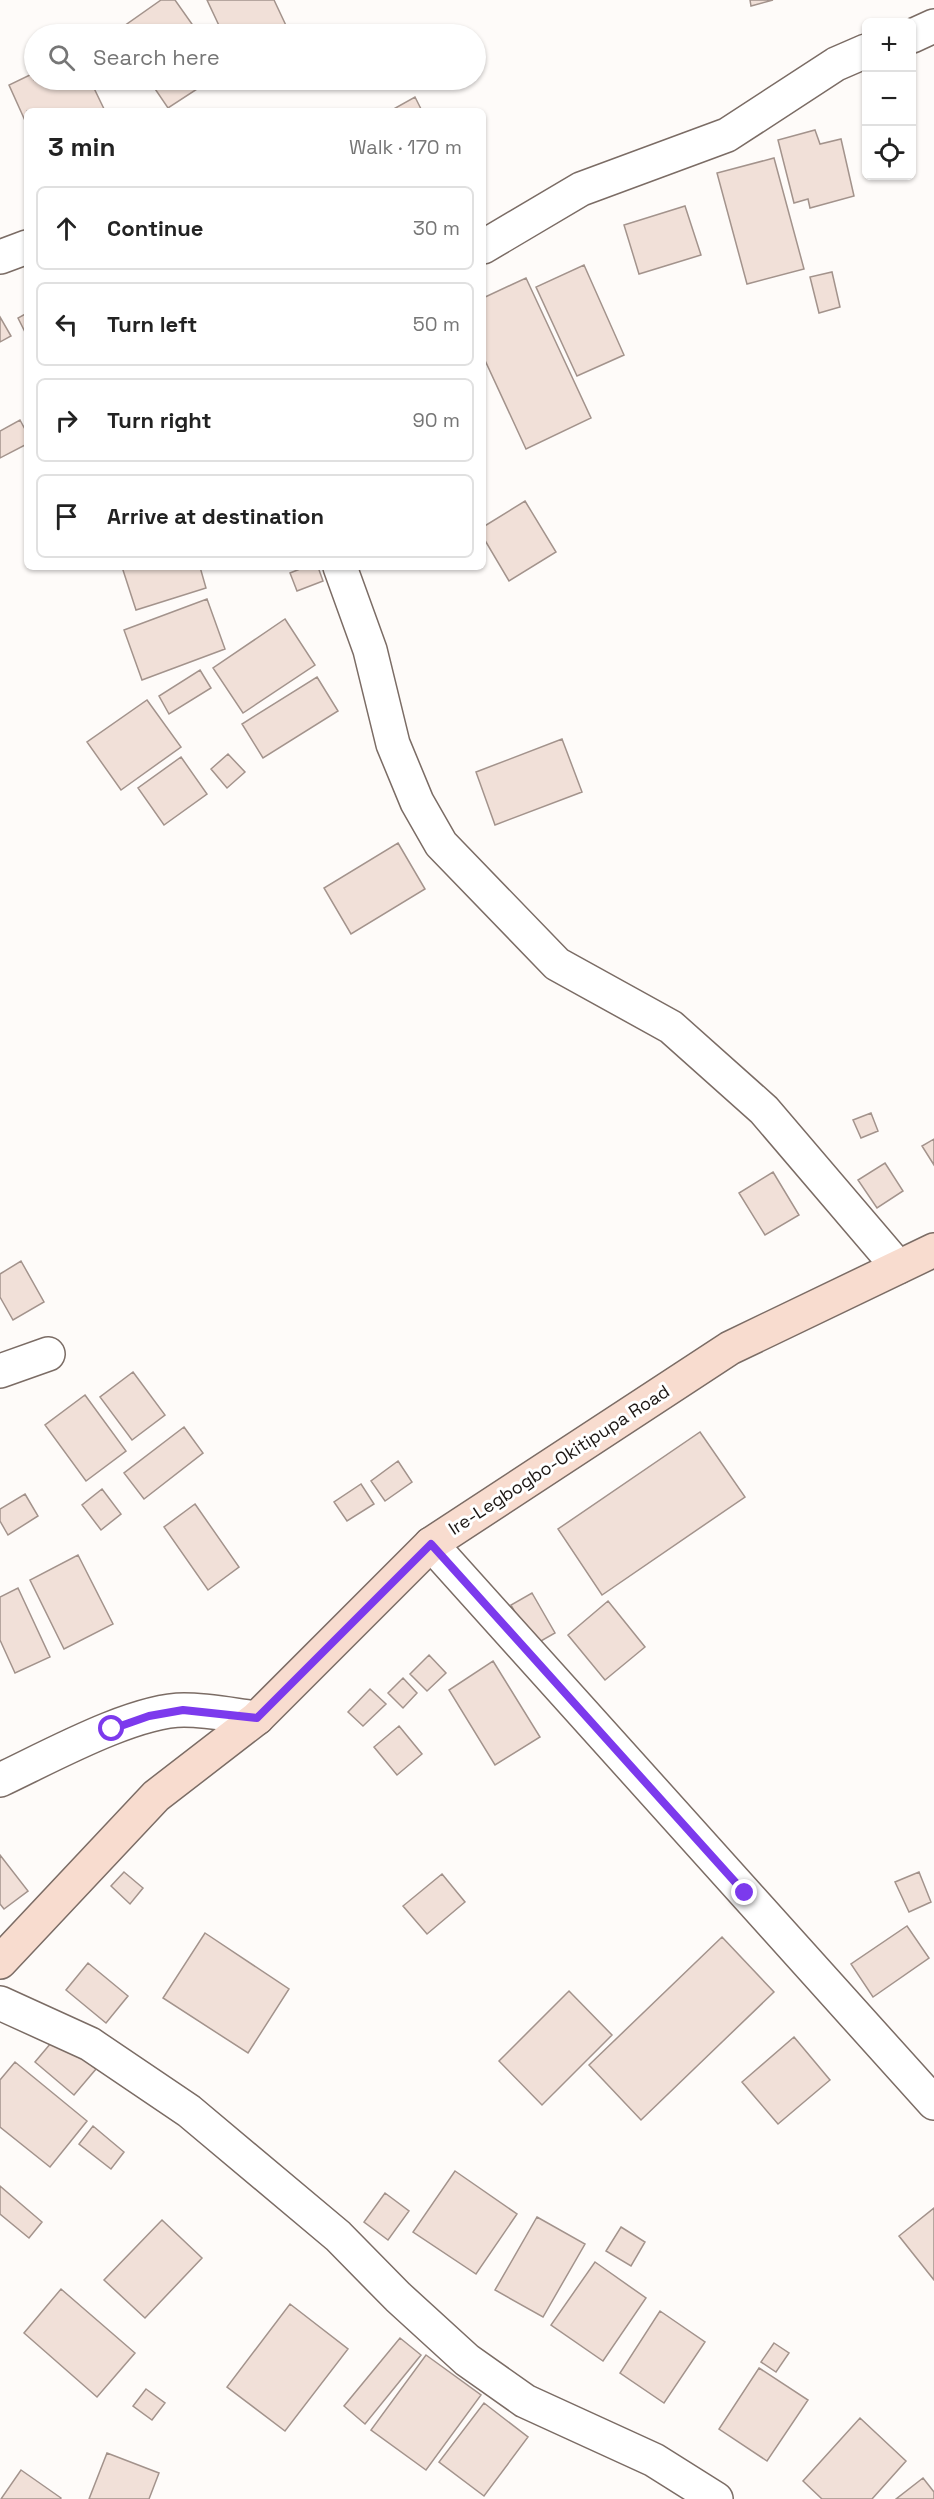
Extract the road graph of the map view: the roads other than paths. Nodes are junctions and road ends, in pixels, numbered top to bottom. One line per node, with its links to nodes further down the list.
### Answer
1 (934, 26): 2 (street)
2 (916, 34)
3 (862, 53): 4 (street)
4 (486, 245)
5 (24, 248): 6 (street)
6 (0, 257)
7 (341, 570): 9 (street)
8 (934, 1250): 9 (street, Ire-Legbogbo-Okitipupa Road)
9 (898, 1267): 12 (street, Ire-Legbogbo-Okitipupa Road)
10 (48, 1354): 11 (street)
11 (0, 1371)
12 (431, 1544): 13 (street, Ire-Legbogbo-Okitipupa Road); 17 (street)
13 (257, 1718): 14 (street); 15 (street, Ire-Legbogbo-Okitipupa Road)
14 (0, 1780)
15 (0, 1962)
16 (0, 2003): 18 (street)
17 (934, 2103)
18 (716, 2499)

